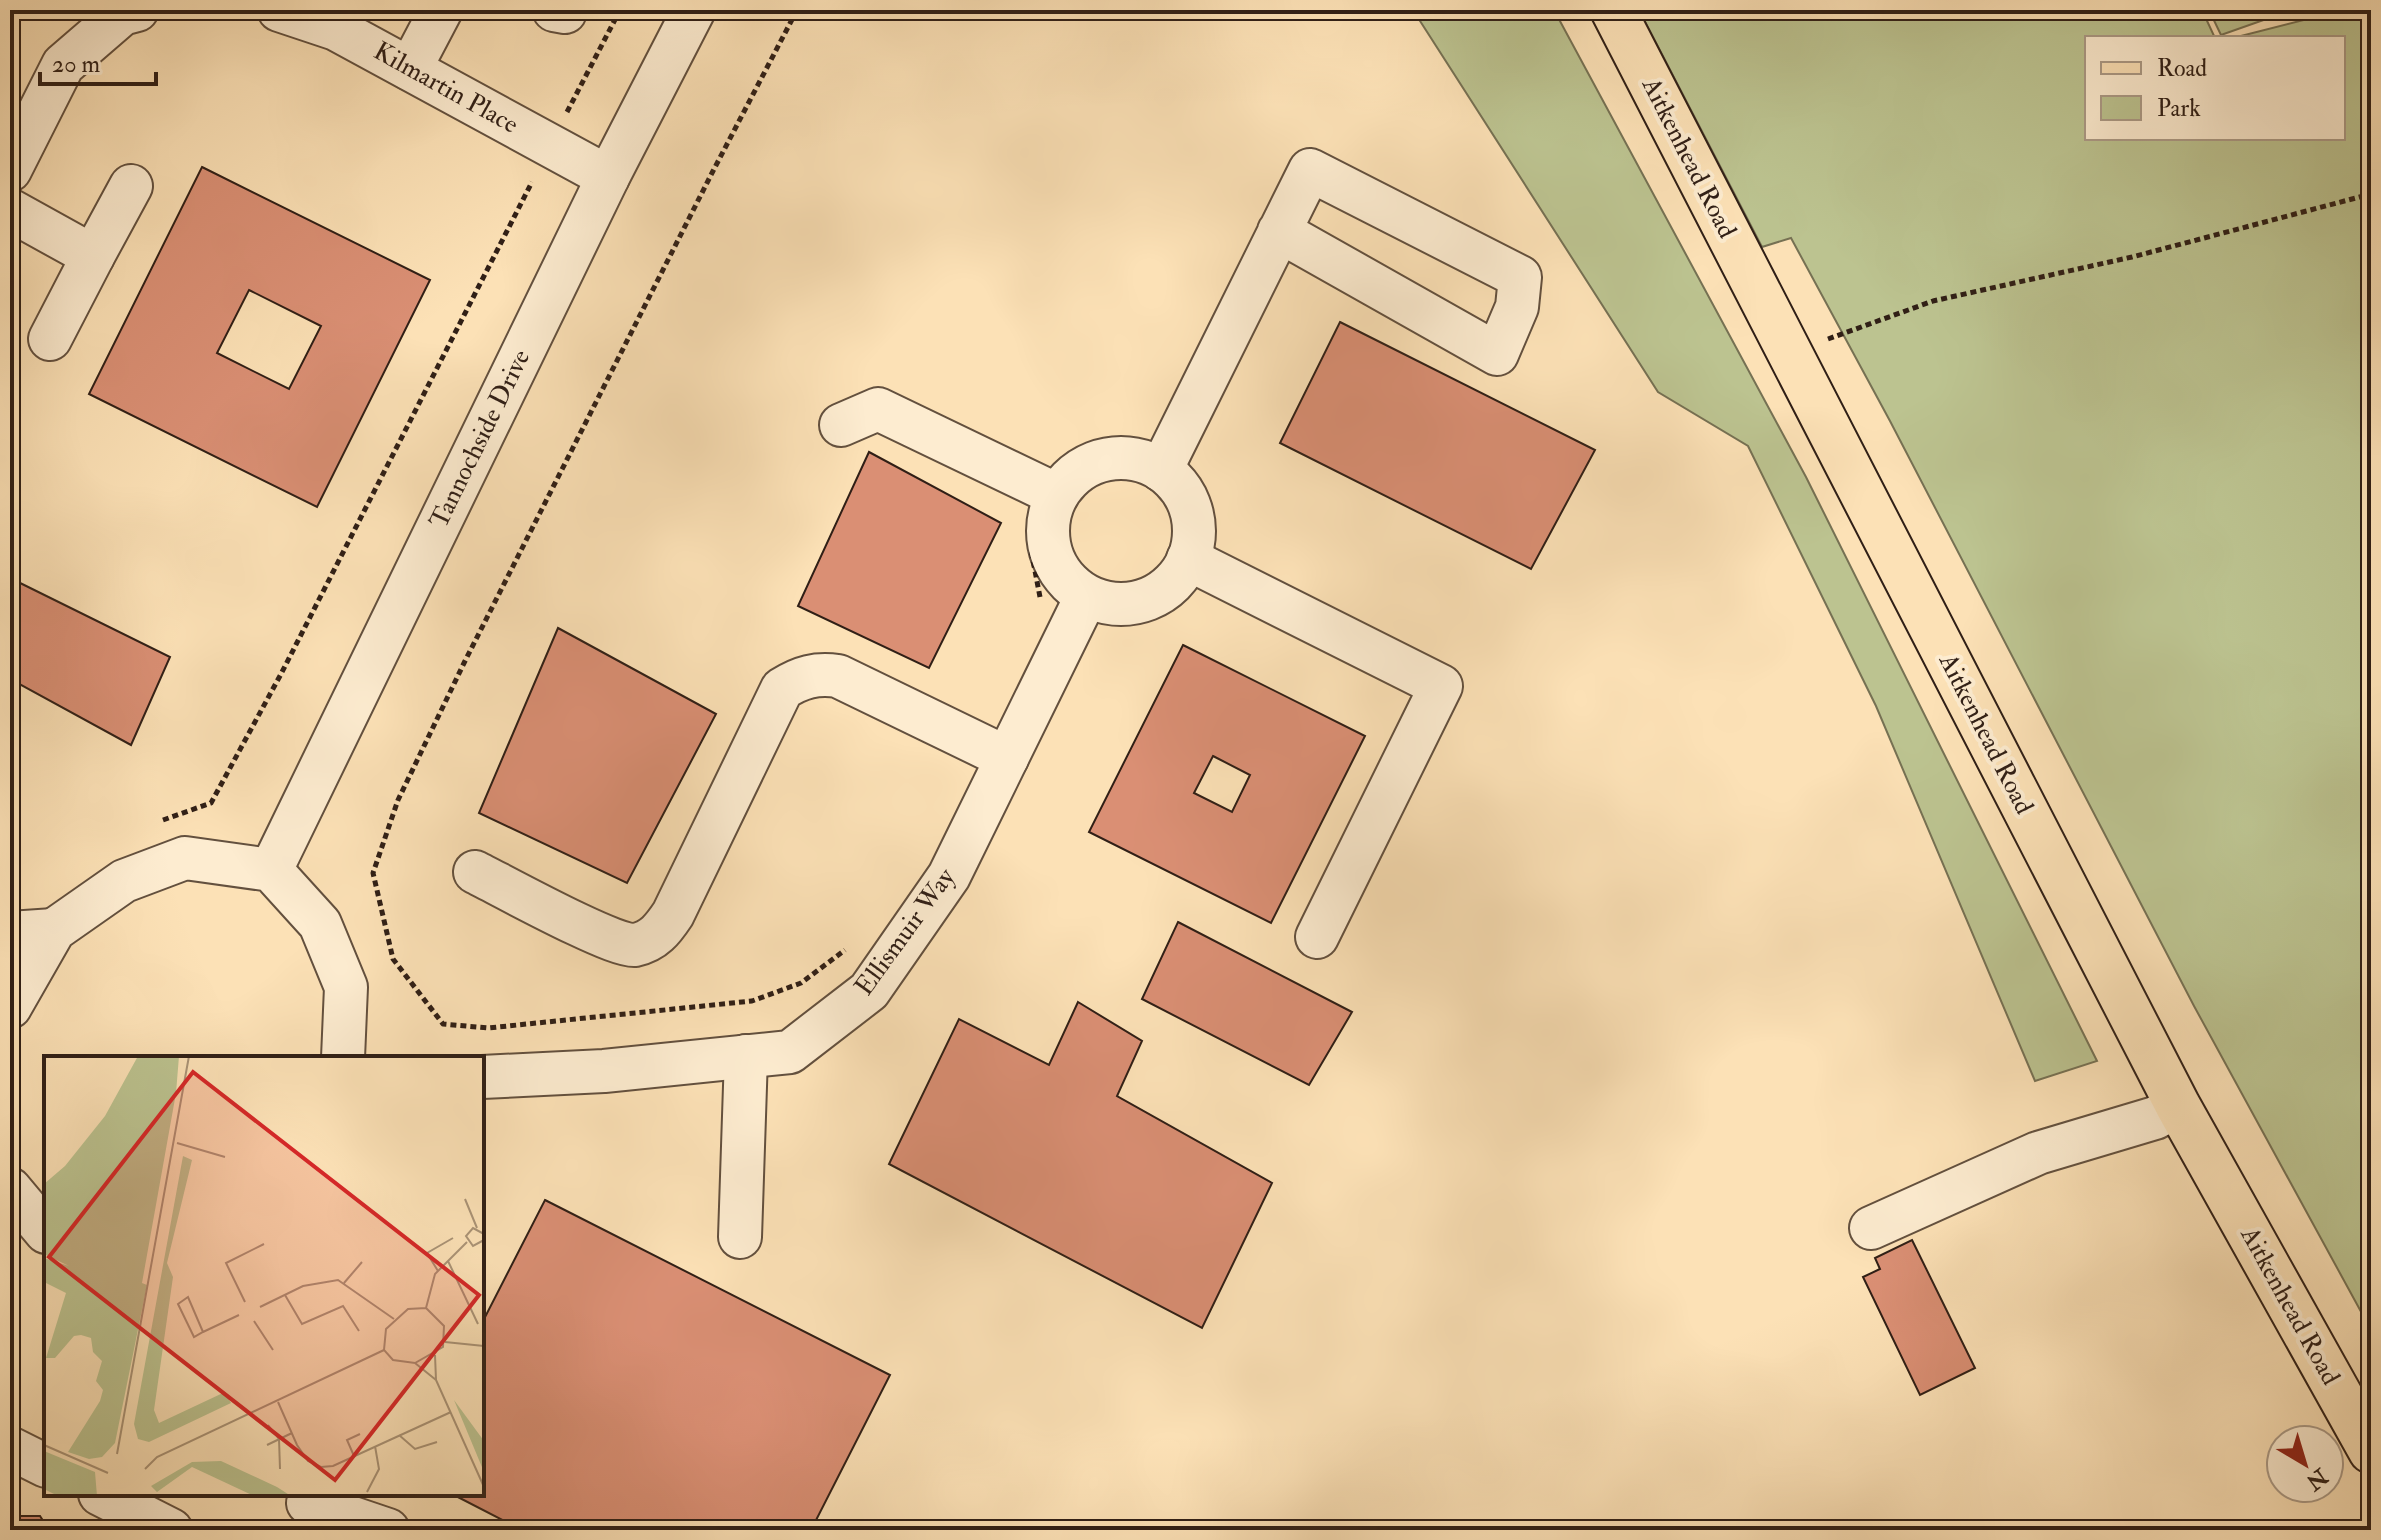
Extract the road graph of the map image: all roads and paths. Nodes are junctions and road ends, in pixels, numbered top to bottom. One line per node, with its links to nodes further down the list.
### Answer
1 (137, 10): 10 (street)
2 (279, 10): 8 (street, Kilmartin Place)
3 (441, 10): 8 (street)
4 (620, 10): 9 (path)
5 (694, 10): 11 (street, Tannochside Drive)
6 (797, 10): 33 (path)
7 (1613, 10): 18 (main road, Aitkenhead Road)
8 (410, 69): 9 (street, Kilmartin Place)
9 (550, 145): 11 (street, Kilmartin Place); 27 (path)
10 (10, 170)
11 (608, 177): 28 (street, Tannochside Drive)
12 (131, 186): 16 (street)
13 (2371, 194): 18 (path)
14 (10, 210): 16 (street)
15 (1279, 231): 15 (street); 20 (street)
16 (93, 256): 17 (street)
17 (50, 339)
18 (1789, 353): 38 (main road, Aitkenhead Road)
19 (841, 425): 21 (street)
20 (1161, 470): 21 (street); 23 (street)
21 (1057, 495): 22 (street)
22 (1048, 545): 24 (street); 25 (path)
23 (1188, 559): 24 (street); 32 (street)
24 (1086, 597): 26 (street, Ellismuir Way)
25 (1036, 611)
26 (1007, 758): 29 (street); 36 (street, Ellismuir Way)
27 (154, 825)
28 (271, 870): 30 (street); 35 (street)
29 (475, 872)
30 (54, 930): 31 (street); 34 (street)
31 (10, 933)
32 (1317, 937)
33 (855, 942)
34 (10, 1007)
35 (343, 1056)
36 (746, 1056): 37 (street, Ellismuir Way); 44 (street)
37 (484, 1077)
38 (2178, 1106): 40 (street); 46 (main road, Aitkenhead Road)
39 (10, 1189): 42 (street)
40 (1871, 1228)
41 (10, 1230): 43 (street)
42 (44, 1230)
43 (44, 1232)
44 (740, 1237)
45 (10, 1448): 47 (street)
46 (2371, 1451)
47 (44, 1465)
48 (104, 1496): 50 (street)
49 (307, 1509): 51 (street)
50 (171, 1530)
51 (388, 1530)

